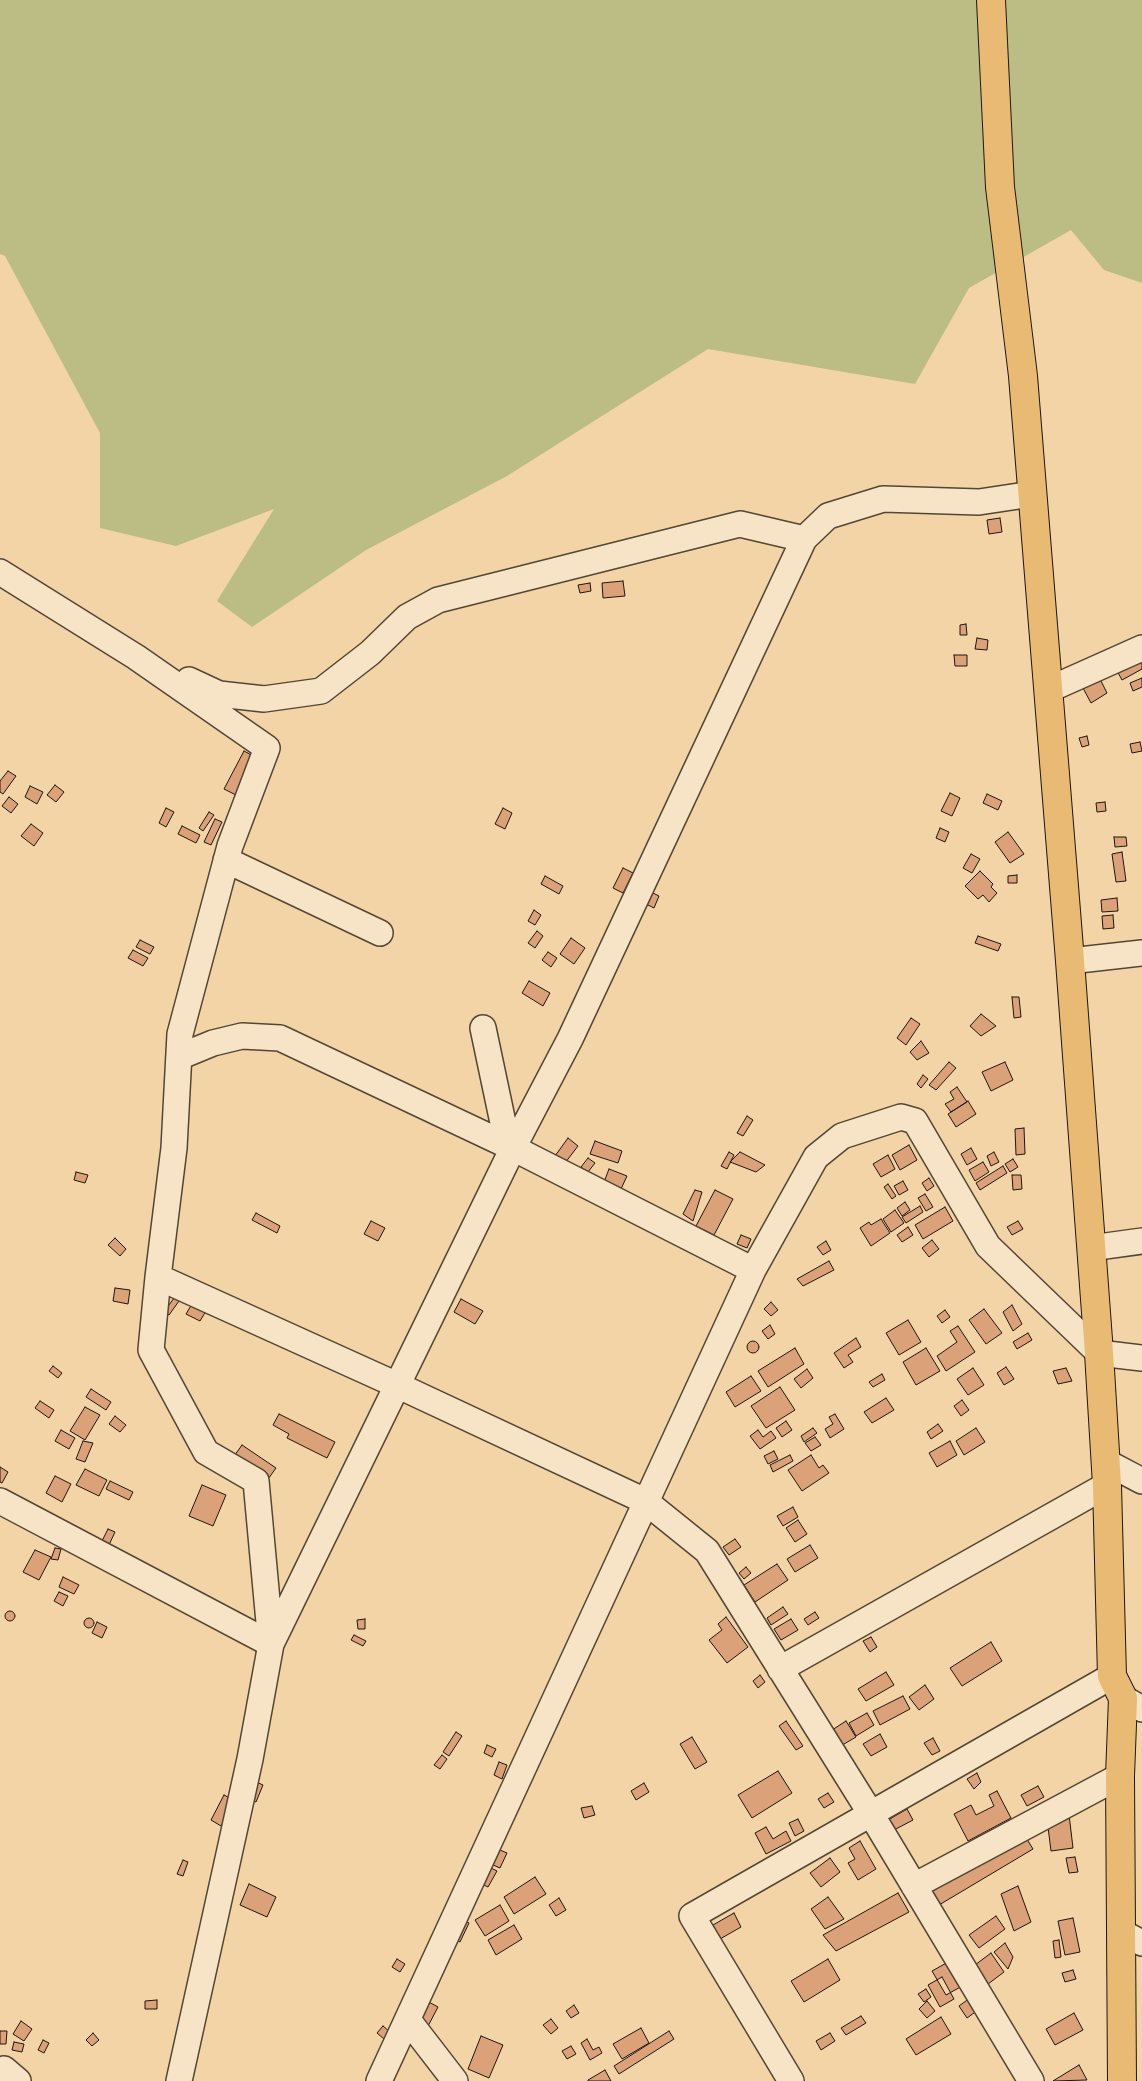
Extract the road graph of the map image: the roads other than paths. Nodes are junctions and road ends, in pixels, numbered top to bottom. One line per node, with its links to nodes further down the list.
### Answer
1 (991, 0): 2 (main road)
2 (1032, 494): 3 (street); 7 (main road)
3 (804, 539): 6 (street); 14 (street)
4 (0, 572): 6 (street)
5 (1142, 648): 7 (street)
6 (136, 657): 8 (street)
7 (1048, 690): 11 (main road)
8 (226, 860): 9 (street); 13 (street)
9 (380, 933)
10 (1142, 953): 11 (street)
11 (1070, 961): 16 (main road)
12 (483, 1028): 14 (street)
13 (179, 1057): 14 (street); 18 (street)
14 (513, 1148): 17 (street); 21 (street)
15 (1142, 1241): 16 (street)
16 (1091, 1248): 19 (main road)
17 (753, 1270): 19 (street); 25 (street)
18 (158, 1277): 21 (street); 26 (street)
19 (1099, 1353): 20 (street); 22 (main road)
20 (1142, 1358)
21 (399, 1386): 25 (street); 26 (street)
22 (1106, 1474): 23 (street); 27 (street); 28 (main road)
23 (1142, 1481)
24 (0, 1501): 26 (street)
25 (645, 1502): 27 (street); 33 (street)
26 (271, 1644): 35 (street)
27 (780, 1669): 30 (street)
28 (1126, 1694): 29 (main road); 30 (street)
29 (1120, 1776): 31 (street); 32 (main road)
30 (871, 1814): 31 (street); 34 (street)
31 (914, 1886): 38 (street)
32 (1131, 1937): 39 (main road)
33 (408, 2020): 36 (street); 37 (street)
34 (783, 2078)
35 (179, 2081)
36 (379, 2081)
37 (455, 2081)
38 (1031, 2081)
39 (1122, 2081)

